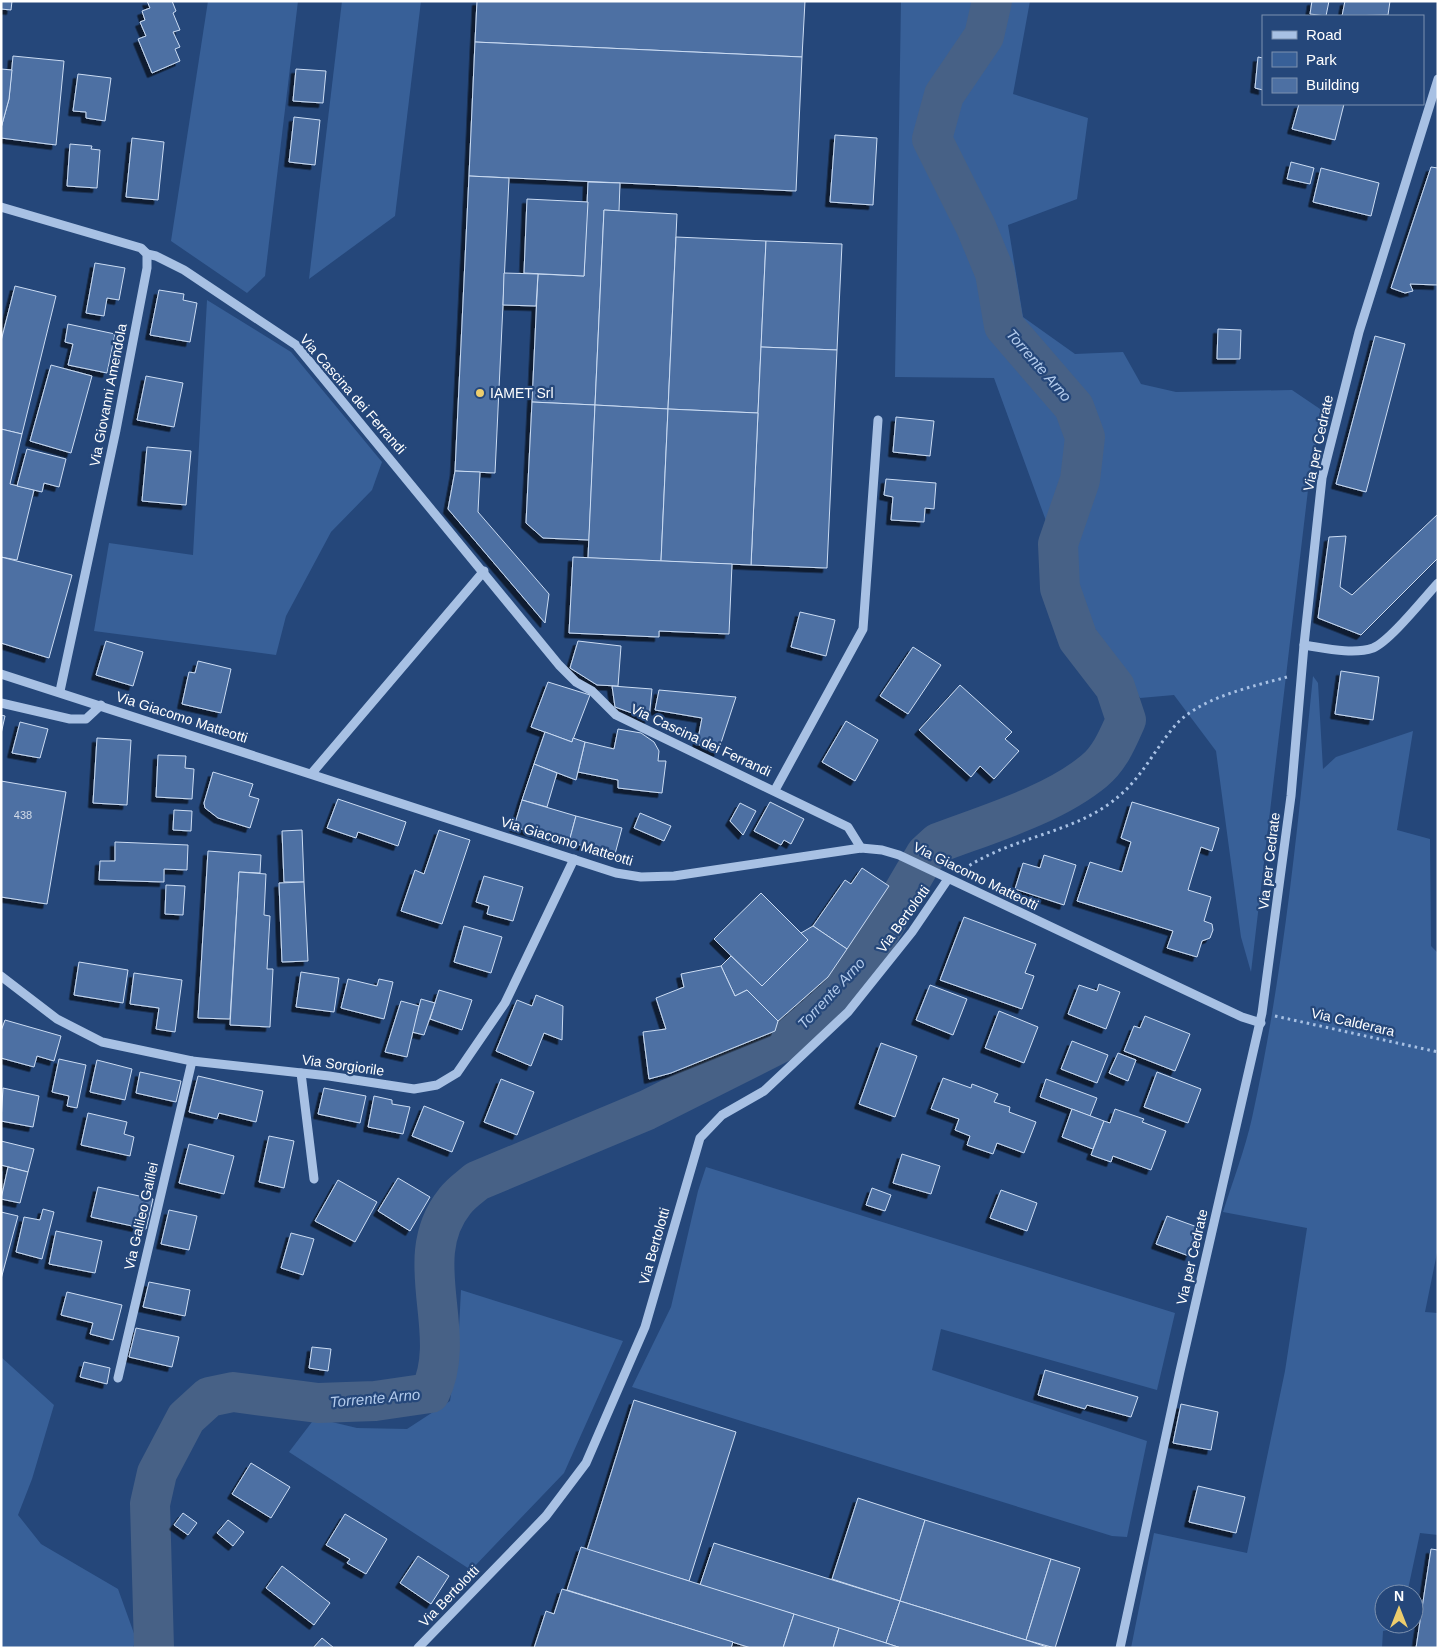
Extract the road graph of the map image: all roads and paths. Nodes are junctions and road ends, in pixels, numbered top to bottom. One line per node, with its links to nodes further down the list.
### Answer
1 (1438, 79): 7 (street, Via per Cedrate)
2 (1, 207): 3 (street)
3 (146, 254): 5 (street, Via Cascina dei Ferrandi); 10 (street, Via Giovanni Amendola)
4 (878, 420): 14 (street)
5 (484, 571): 13 (street); 14 (street, Via Cascina dei Ferrandi)
6 (1438, 583): 7 (street)
7 (1304, 645): 8 (street, Via per Cedrate)
8 (1302, 672): 17 (path); 19 (street, Via per Cedrate)
9 (1, 674): 10 (street, Via Giacomo Matteotti)
10 (60, 691): 12 (street, Via Giacomo Matteotti)
11 (1, 703): 12 (street)
12 (101, 705): 13 (street, Via Giacomo Matteotti)
13 (312, 773): 16 (street, Via Giacomo Matteotti)
14 (775, 790): 15 (street, Via Cascina dei Ferrandi)
15 (861, 848): 16 (street, Via Giacomo Matteotti); 17 (street, Via Giacomo Matteotti)
16 (574, 860): 23 (street, Via Sorgiorile)
17 (948, 879): 20 (street, Via Giacomo Matteotti); 26 (street, Via Bertolotti)
18 (2, 980): 22 (street, Via Sorgiorile)
19 (1262, 1013): 20 (street, Via per Cedrate); 21 (path, Via Calderara)
20 (1261, 1023): 27 (street, Via per Cedrate)
21 (1438, 1052)
22 (192, 1061): 23 (street, Via Sorgiorile); 25 (street, Via Galileo Galilei)
23 (301, 1073): 24 (street)
24 (314, 1179)
25 (118, 1378)
26 (418, 1648)
27 (1120, 1648)

